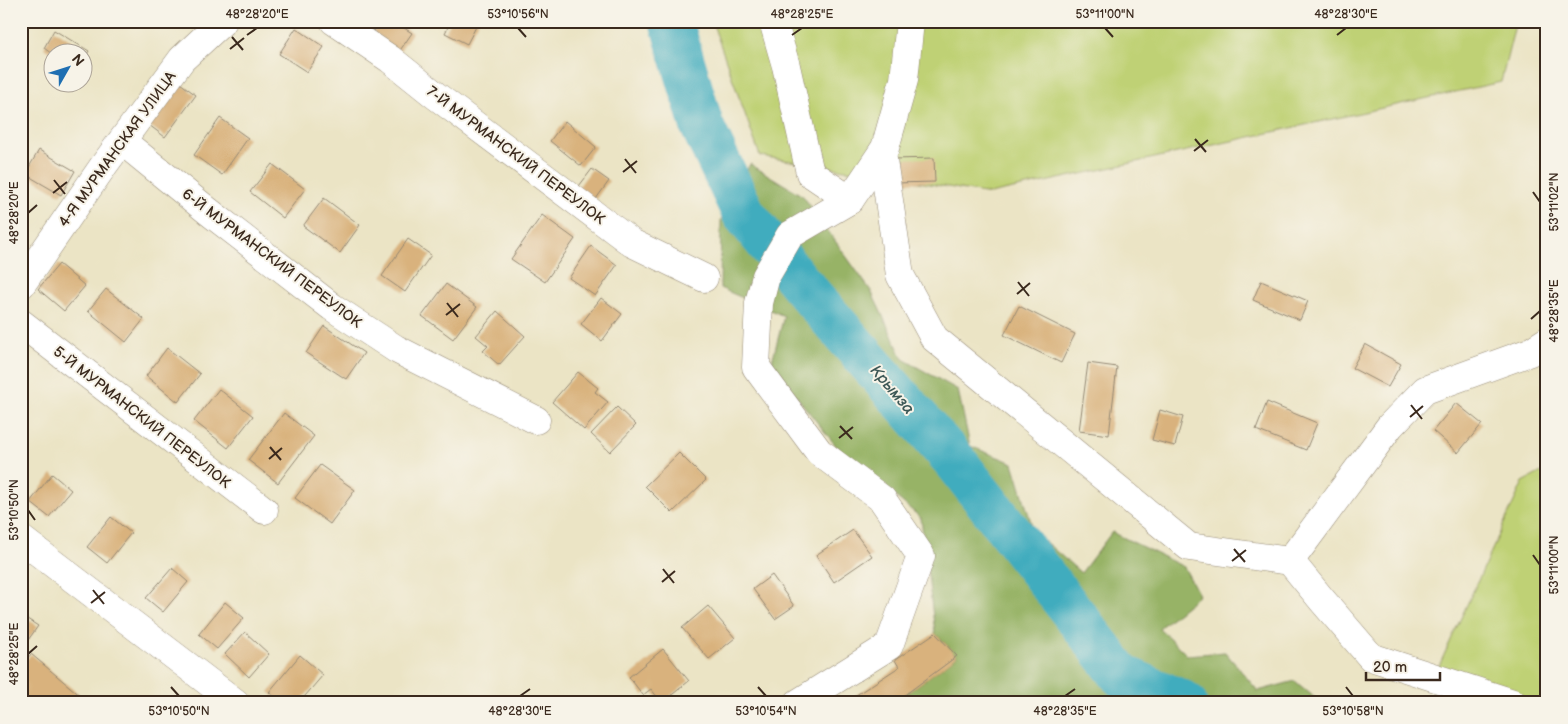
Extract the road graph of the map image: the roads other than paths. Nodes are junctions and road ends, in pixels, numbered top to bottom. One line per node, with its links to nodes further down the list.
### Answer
1 (223, 21): 5 (street, 4-Я МУРМАНСКАЯ УЛИЦА)
2 (334, 21): 8 (street, 7-Й МУРМАНСКИЙ ПЕРЕУЛОК)
3 (773, 21): 7 (street)
4 (910, 21): 6 (street)
5 (122, 141): 9 (street, 4-Я МУРМАНСКАЯ УЛИЦА); 12 (street, 6-Й МУРМАНСКИЙ ПЕРЕУЛОК)
6 (882, 153): 7 (street); 15 (street)
7 (850, 200): 16 (street)
8 (704, 278)
9 (21, 285)
10 (21, 323): 13 (street, 5-Й МУРМАНСКИЙ ПЕРЕУЛОК)
11 (1547, 341): 15 (street)
12 (536, 420)
13 (264, 510)
14 (21, 539): 17 (street)
15 (1290, 560): 18 (street)
16 (813, 699)
17 (236, 703)
18 (1513, 703)

